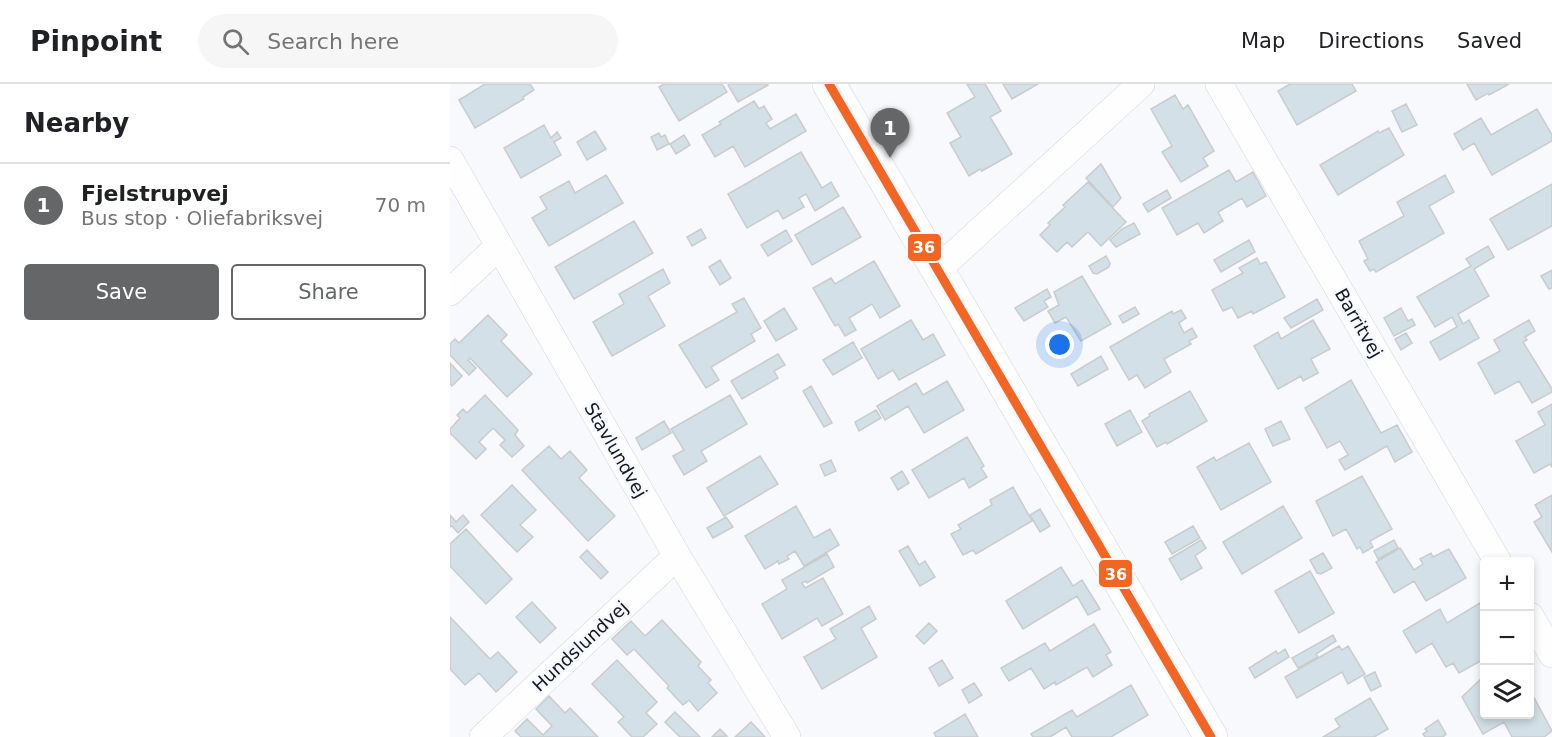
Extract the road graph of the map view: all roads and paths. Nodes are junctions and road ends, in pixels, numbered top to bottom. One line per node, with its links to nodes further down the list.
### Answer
1 (829, 84): 6 (street)
2 (1220, 84): 9 (street, Barritvej)
3 (1127, 89): 6 (street)
4 (450, 160): 5 (street, Stavlundvej)
5 (499, 246): 7 (street); 8 (street, Stavlundvej)
6 (937, 270): 14 (street)
7 (450, 292)
8 (677, 556): 12 (street, Hundslundvej); 13 (street, Stavlundvej)
9 (1496, 557)
10 (1534, 623): 11 (street)
11 (1552, 654)
12 (483, 737)
13 (787, 737)
14 (1211, 737)

